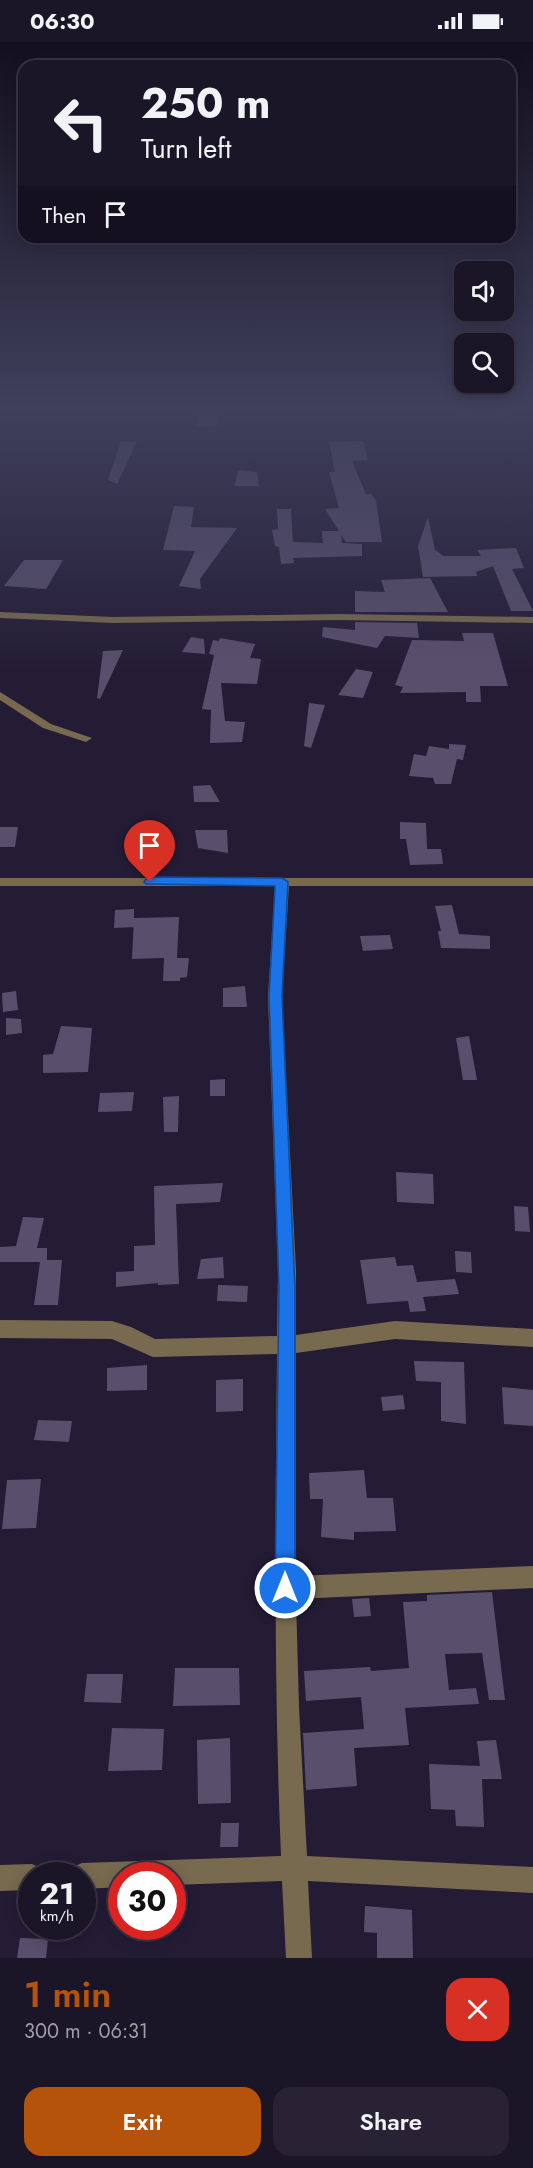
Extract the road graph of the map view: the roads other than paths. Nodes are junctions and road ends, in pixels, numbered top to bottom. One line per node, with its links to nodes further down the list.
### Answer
1 (0, 615): 2 (street)
2 (533, 620)
3 (0, 695): 4 (street)
4 (86, 738)
5 (0, 882): 6 (street)
6 (282, 882): 7 (street); 10 (street)
7 (533, 882)
8 (0, 1329): 10 (street)
9 (533, 1338): 10 (street)
10 (288, 1345): 12 (street)
11 (533, 1577): 12 (street)
12 (285, 1588): 13 (street)
13 (296, 1868): 14 (street); 17 (street); 18 (street)
14 (96, 1875)
15 (18, 1877): 16 (street)
16 (0, 1878)
17 (533, 1880)
18 (299, 1958)

